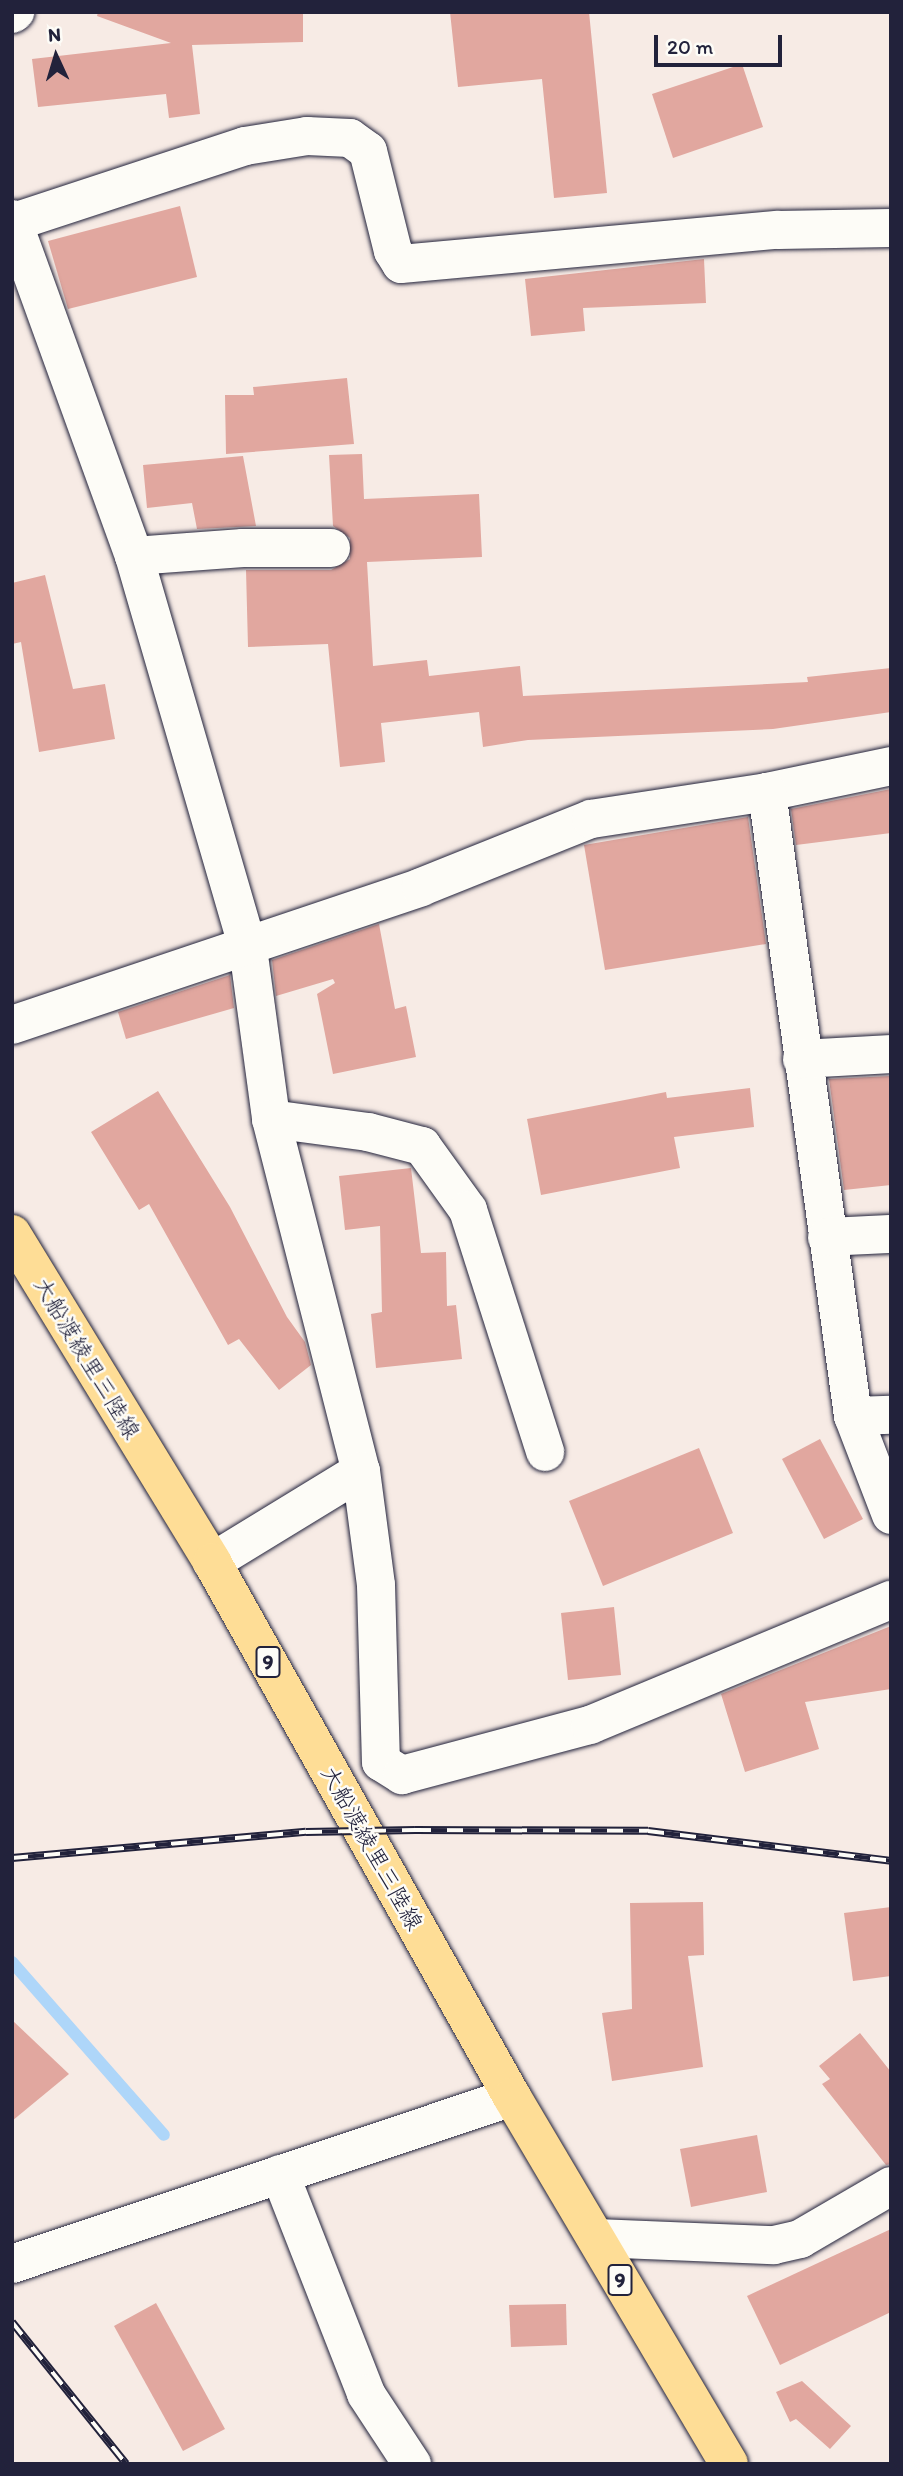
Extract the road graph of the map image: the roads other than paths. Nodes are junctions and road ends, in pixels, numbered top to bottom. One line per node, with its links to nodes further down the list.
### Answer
1 (13, 220): 2 (street); 4 (street)
2 (891, 228)
3 (331, 548): 4 (street)
4 (134, 556): 7 (street)
5 (891, 766): 6 (street)
6 (767, 792): 7 (street); 10 (street)
7 (248, 948): 8 (street); 11 (street)
8 (12, 1025)
9 (891, 1054): 10 (street)
10 (802, 1059): 14 (street)
11 (271, 1119): 17 (street); 18 (street)
12 (12, 1234): 20 (main road, 大船渡綾里三陸線 / 9)
13 (891, 1234): 14 (street)
14 (827, 1237): 16 (street)
15 (891, 1415): 16 (street)
16 (853, 1416): 19 (street)
17 (545, 1452)
18 (361, 1471): 20 (street); 21 (street)
19 (891, 1516)
20 (212, 1562): 22 (main road, 大船渡綾里三陸線 / 9)
21 (891, 1600)
22 (512, 2097): 23 (street); 25 (main road, 大船渡綾里三陸線 / 9)
23 (280, 2174): 26 (street); 27 (street)
24 (891, 2186): 25 (street)
25 (596, 2238): 28 (main road, 大船渡綾里三陸線 / 9)
26 (12, 2264)
27 (412, 2464)
28 (729, 2464)

